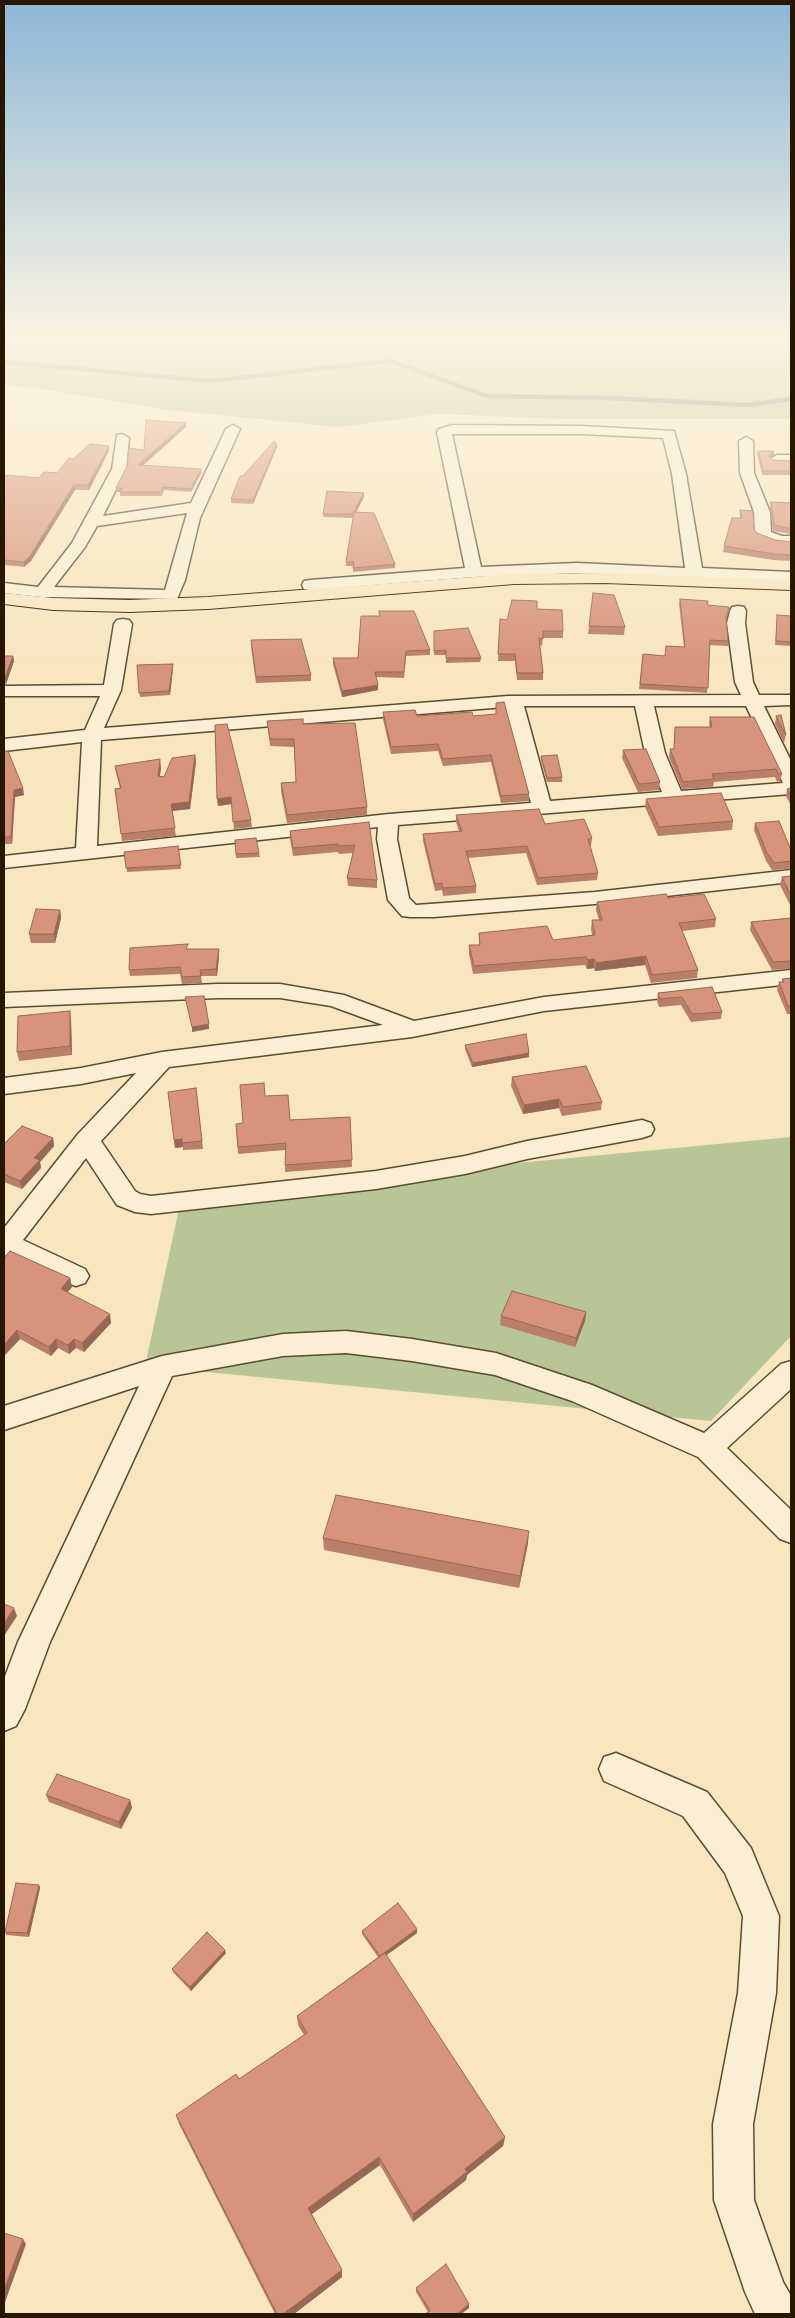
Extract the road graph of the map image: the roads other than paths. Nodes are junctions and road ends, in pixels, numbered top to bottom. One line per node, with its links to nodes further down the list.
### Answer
1 (121, 446): 7 (street)
2 (225, 446): 6 (street)
3 (447, 446): 9 (street)
4 (672, 446): 10 (street)
5 (746, 446): 8 (street)
6 (197, 507): 7 (street); 15 (street)
7 (91, 522): 15 (street)
8 (791, 541)
9 (474, 572): 10 (street); 12 (street)
10 (694, 572): 11 (street)
11 (791, 577)
12 (310, 585)
13 (791, 585): 16 (main road)
14 (4, 588): 15 (street)
15 (42, 592)
16 (4, 599)
17 (738, 611): 22 (street)
18 (123, 624): 19 (street)
19 (112, 690): 20 (street); 25 (street)
20 (4, 691)
21 (643, 700): 22 (street); 24 (street); 29 (street)
22 (754, 700): 23 (street); 27 (street)
23 (791, 700)
24 (513, 701): 25 (street); 30 (street)
25 (92, 736): 26 (street); 32 (street)
26 (4, 745)
27 (791, 781)
28 (791, 788): 29 (street)
29 (674, 798): 30 (street)
30 (542, 808): 31 (street)
31 (389, 820): 32 (street); 34 (street)
32 (86, 852): 33 (street)
33 (4, 862)
34 (791, 876)
35 (791, 977): 37 (street)
36 (4, 1000): 37 (street)
37 (412, 1029): 38 (street)
38 (162, 1060): 39 (street); 41 (street)
39 (4, 1086)
40 (642, 1129): 41 (street)
41 (87, 1140): 42 (street)
42 (5, 1244): 43 (street)
43 (76, 1276)
44 (162, 1367): 46 (street); 47 (street); 49 (street)
45 (791, 1372): 47 (street)
46 (4, 1418)
47 (708, 1448): 48 (street)
48 (791, 1530)
49 (7, 1702)
50 (616, 1769): 51 (street)
51 (778, 2314)

